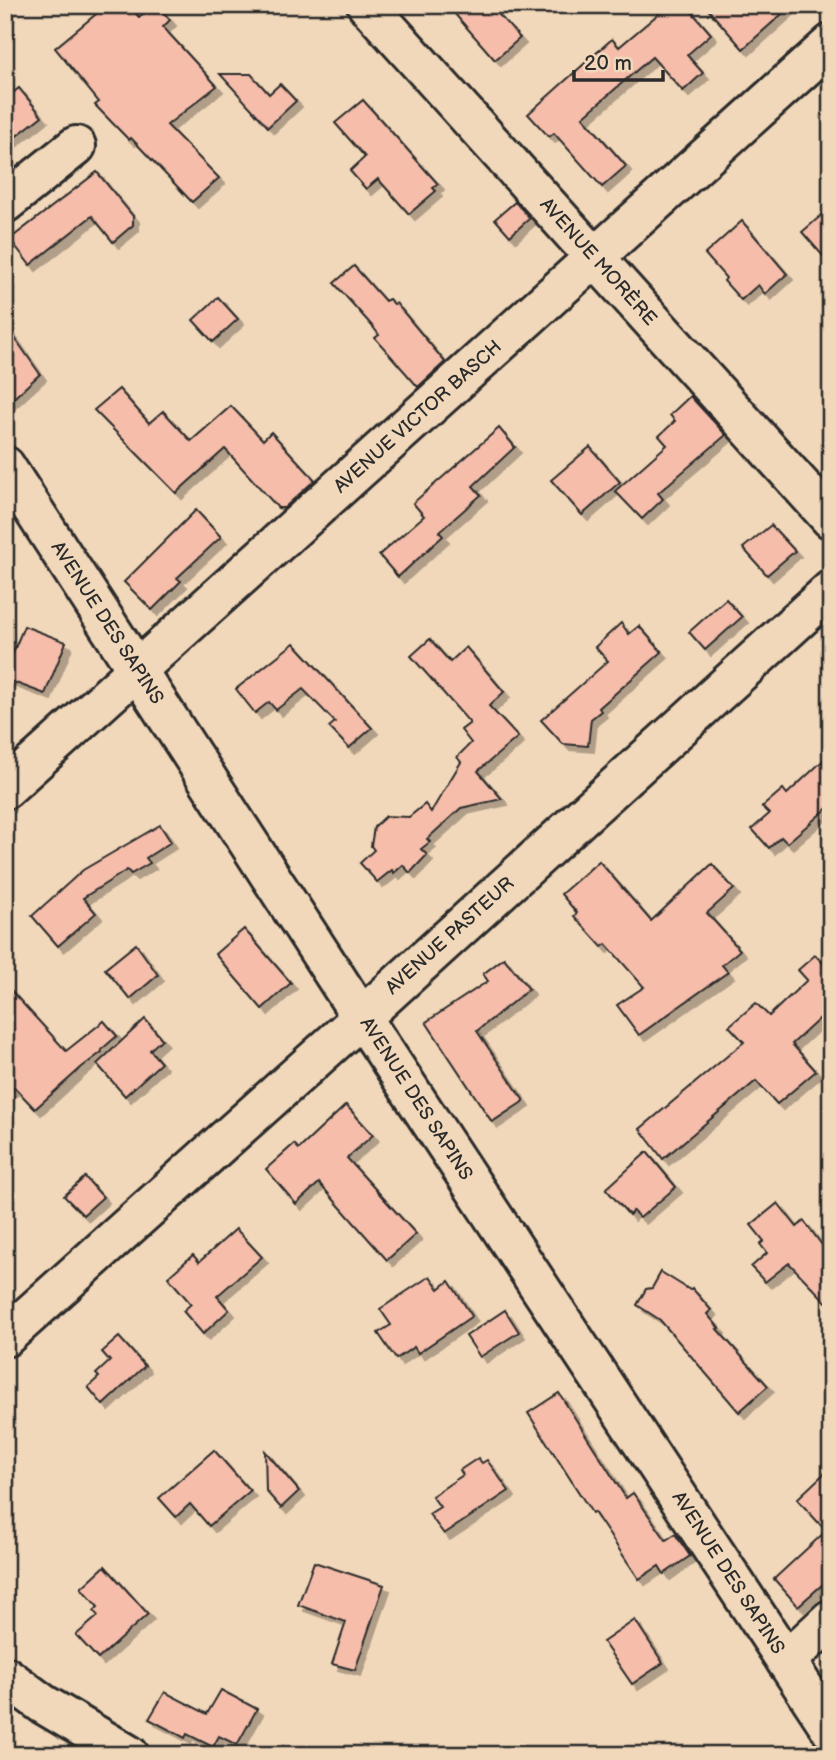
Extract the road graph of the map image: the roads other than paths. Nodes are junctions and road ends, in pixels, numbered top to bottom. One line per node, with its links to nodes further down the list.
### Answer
1 (367, 5): 5 (street, AVENUE MORÈRE)
2 (831, 44): 5 (street, AVENUE VICTOR BASCH)
3 (76, 146): 4 (street)
4 (5, 203)
5 (594, 258): 7 (street, AVENUE MORÈRE); 9 (street, AVENUE VICTOR BASCH)
6 (5, 466): 9 (street, AVENUE DES SAPINS)
7 (831, 519)
8 (831, 590): 11 (street, AVENUE PASTEUR)
9 (138, 669): 10 (street, AVENUE VICTOR BASCH); 11 (street, AVENUE DES SAPINS)
10 (5, 789)
11 (362, 1017): 12 (street, AVENUE PASTEUR); 14 (street, AVENUE DES SAPINS)
12 (5, 1336)
13 (831, 1619): 14 (street)
14 (786, 1661): 16 (street, AVENUE DES SAPINS)
15 (5, 1676): 17 (street)
16 (831, 1729)
17 (129, 1755)

